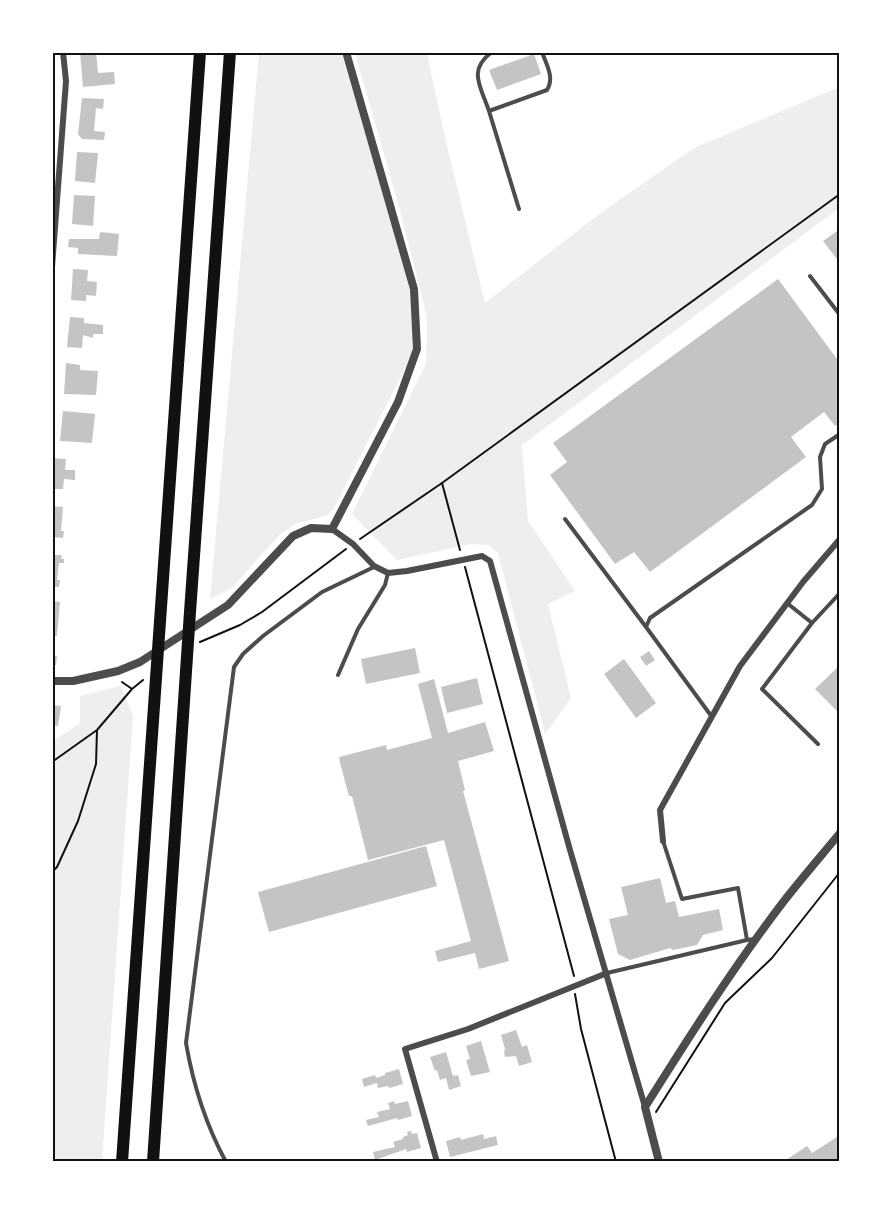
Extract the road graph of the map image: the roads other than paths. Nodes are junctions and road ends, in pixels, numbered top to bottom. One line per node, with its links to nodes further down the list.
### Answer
1 (63, 52): 9 (street)
2 (200, 52): 33 (highway)
3 (230, 52): 34 (highway)
4 (346, 52): 15 (street)
5 (492, 52): 7 (lane)
6 (542, 52): 7 (lane)
7 (489, 111): 8 (lane)
8 (519, 209)
9 (54, 229): 10 (street)
10 (52, 267)
11 (810, 276): 12 (lane)
12 (840, 315)
13 (840, 434): 22 (lane)
14 (565, 519): 22 (lane)
15 (332, 529): 17 (street); 24 (street)
16 (840, 539): 20 (street)
17 (374, 566): 18 (street); 35 (lane)
18 (388, 573): 23 (lane); 31 (street)
19 (840, 593): 21 (lane)
20 (787, 603): 21 (lane); 25 (street)
21 (812, 623): 26 (lane)
22 (646, 627): 25 (lane)
23 (338, 675)
24 (52, 681)
25 (712, 717): 28 (street)
26 (818, 744)
27 (840, 833): 29 (street)
28 (663, 841): 30 (lane)
29 (757, 938): 30 (lane); 32 (street)
30 (747, 940): 31 (lane)
31 (607, 974): 32 (street); 36 (street)
32 (645, 1107): 37 (street)
33 (122, 1161)
34 (153, 1161)
35 (226, 1161)
36 (437, 1161)
37 (659, 1161)

